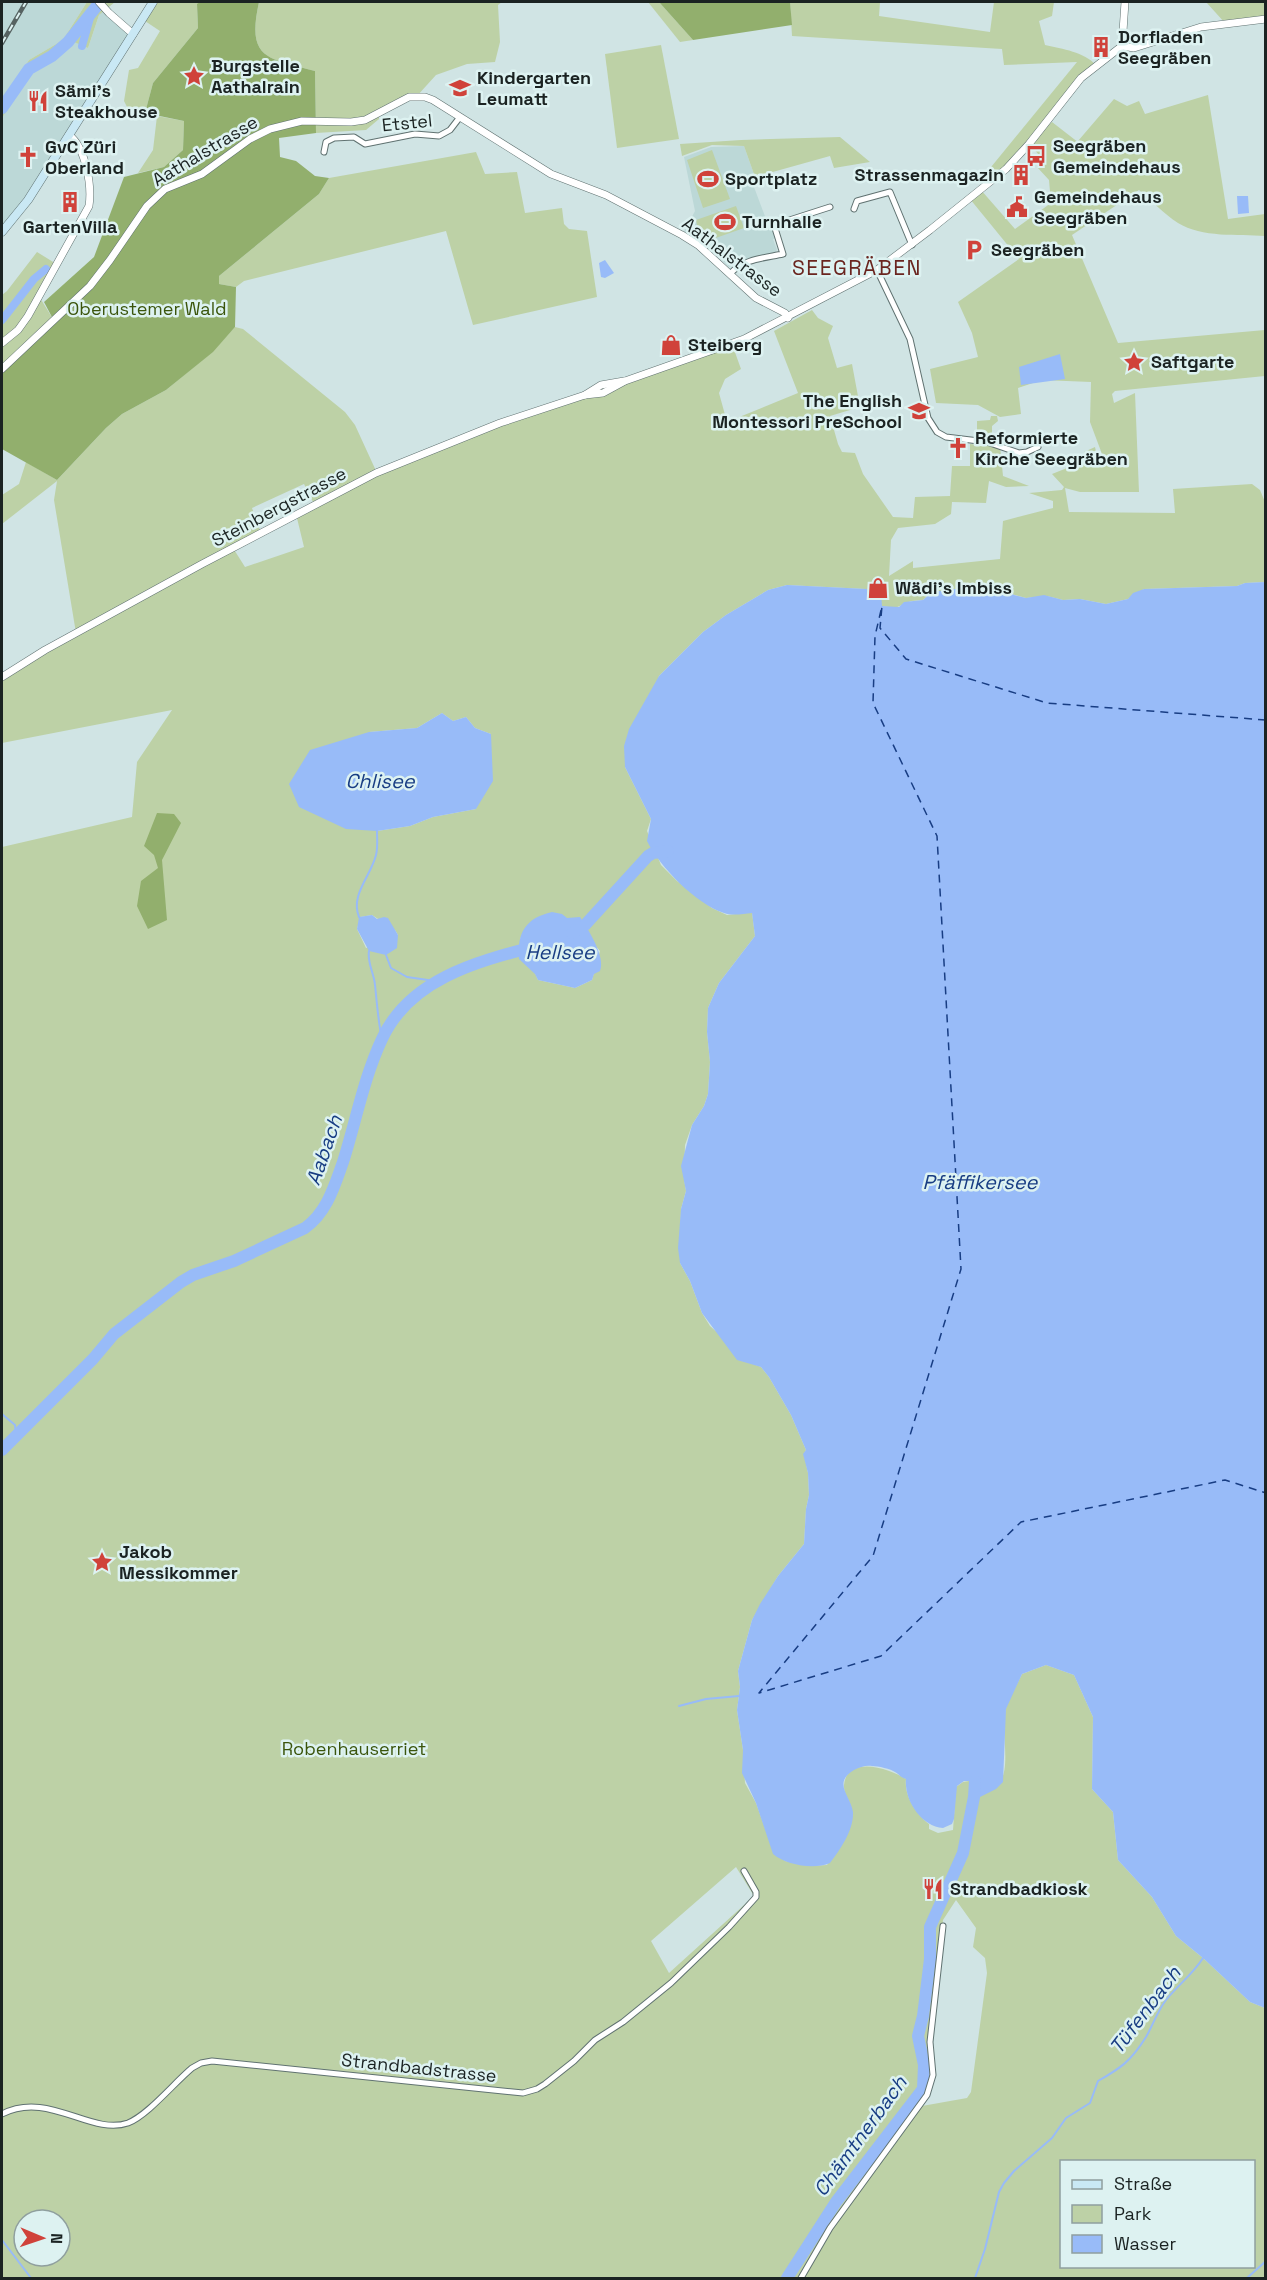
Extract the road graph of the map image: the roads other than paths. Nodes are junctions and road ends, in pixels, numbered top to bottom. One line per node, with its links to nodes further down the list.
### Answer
1 (99, 2): 5 (street)
2 (153, 2): 5 (main road)
3 (1125, 2): 6 (street)
4 (1266, 19): 6 (street)
5 (133, 34): 8 (main road)
6 (1122, 46): 13 (street, Steinbergstrasse)
7 (460, 117): 9 (street, Etstel); 15 (street, Aathalstrasse); 18 (street, Aathalstrasse)
8 (69, 135): 12 (main road); 17 (street)
9 (324, 152)
10 (830, 207): 15 (street)
11 (854, 209): 13 (street)
12 (2, 232)
13 (912, 245): 14 (street, Steinbergstrasse)
14 (877, 270): 16 (street, Steinbergstrasse); 19 (street)
15 (730, 274): 16 (street, Aathalstrasse)
16 (788, 318): 20 (street, Steinbergstrasse)
17 (2, 343)
18 (2, 369)
19 (1038, 447)
20 (2, 677)
21 (744, 1870): 23 (street, Strandbadstrasse)
22 (943, 1926): 24 (street)
23 (2, 2114)
24 (801, 2278)

